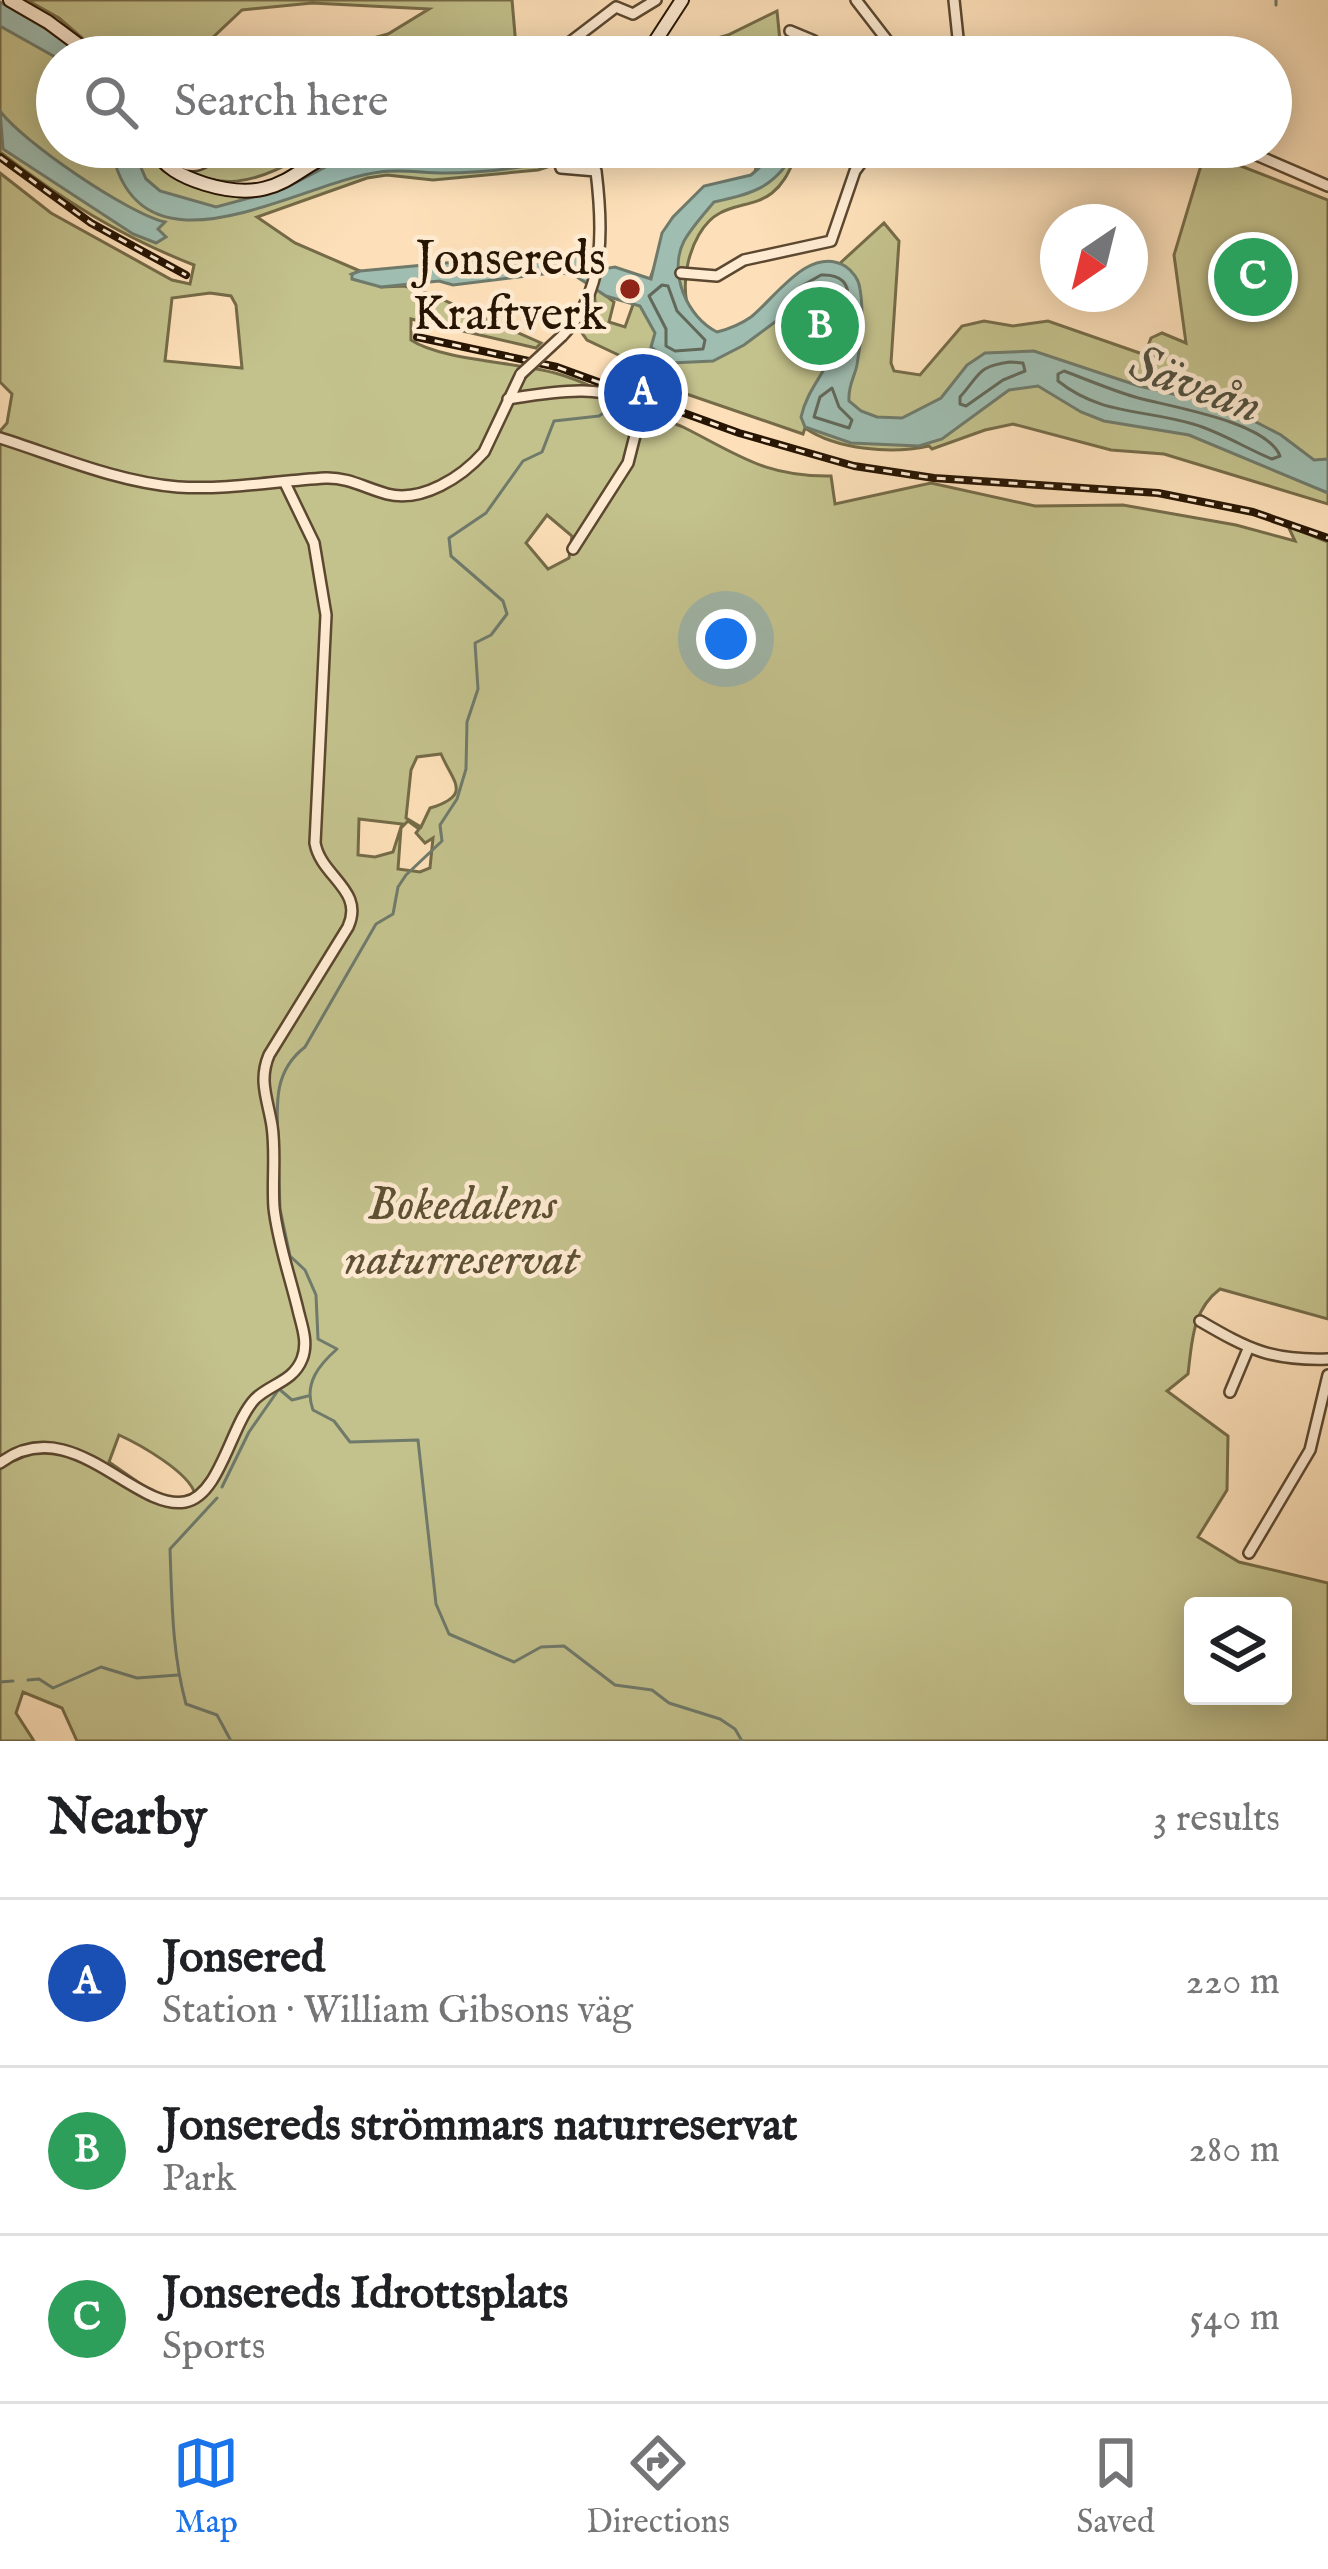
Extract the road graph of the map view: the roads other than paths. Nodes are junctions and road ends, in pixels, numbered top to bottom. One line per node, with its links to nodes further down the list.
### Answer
1 (10, 0): 7 (street)
2 (656, 0): 8 (street)
3 (682, 0): 9 (street)
4 (856, 0): 11 (street)
5 (954, 0): 12 (street)
6 (790, 31): 10 (street)
7 (69, 36)
8 (578, 36)
9 (659, 36)
10 (802, 36)
11 (884, 36)
12 (958, 36)
13 (169, 168): 14 (street)
14 (310, 168)
15 (595, 168): 20 (street, bridge)
16 (857, 168): 19 (street)
17 (1286, 168): 18 (street)
18 (1328, 186)
19 (682, 273)
20 (508, 399): 22 (street); 23 (street)
21 (0, 438): 22 (street)
22 (285, 483): 29 (street)
23 (573, 549)
24 (1200, 1321): 25 (street)
25 (1248, 1349): 26 (street); 28 (street)
26 (1328, 1359)
27 (1328, 1375): 30 (street)
28 (1230, 1392)
29 (0, 1463)
30 (1249, 1553)

